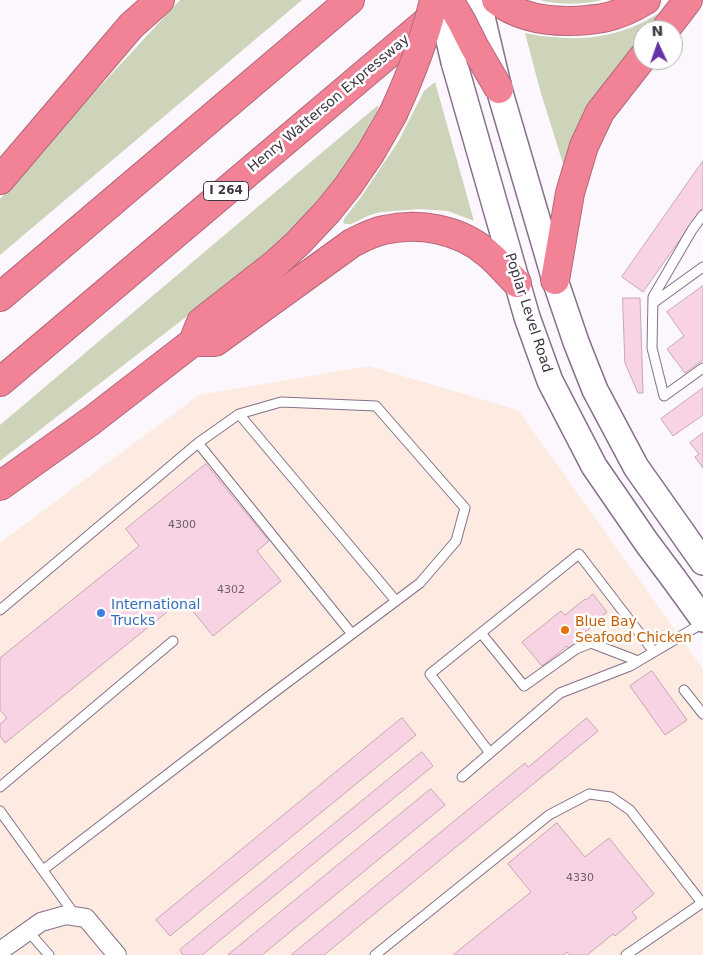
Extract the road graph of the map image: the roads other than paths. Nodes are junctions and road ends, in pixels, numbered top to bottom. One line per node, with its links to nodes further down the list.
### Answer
1 (160, 0): 8 (highway)
2 (350, 0): 17 (highway)
3 (442, 0): 11 (highway, bridge); 16 (main road, Poplar Level Road, bridge); 19 (highway, bridge); 21 (highway, Henry Watterson Expressway / I 264)
4 (478, 0): 11 (main road)
5 (646, 0): 7 (highway)
6 (688, 0): 9 (highway)
7 (505, 6)
8 (131, 13): 12 (highway)
9 (673, 20)
10 (633, 70): 15 (highway)
11 (499, 89): 15 (main road)
12 (0, 180)
13 (703, 215): 18 (lane)
14 (703, 267): 18 (lane)
15 (555, 280): 25 (main road)
16 (518, 283): 19 (highway); 28 (main road, Poplar Level Road)
17 (0, 297)
18 (653, 303): 20 (lane)
19 (193, 342): 24 (highway)
20 (703, 368)
21 (0, 382)
22 (239, 414): 23 (lane); 26 (lane); 26 (lane)
23 (198, 443): 27 (lane); 30 (lane)
24 (0, 486)
25 (701, 555)
26 (396, 601): 30 (lane)
27 (0, 610)
28 (703, 621): 32 (lane)
29 (481, 633): 32 (lane); 33 (lane); 36 (lane)
30 (352, 634): 40 (lane)
31 (173, 641): 38 (lane)
32 (654, 652): 33 (lane)
33 (638, 661): 36 (lane)
34 (684, 690): 35 (lane)
35 (703, 714)
36 (490, 753): 37 (lane)
37 (462, 777)
38 (0, 787)
39 (0, 811): 40 (lane)
40 (43, 870): 42 (lane)
41 (702, 903): 47 (lane); 48 (lane)
42 (77, 917): 43 (street); 46 (street)
43 (28, 931): 44 (street); 45 (lane)
44 (0, 951)
45 (49, 955)
46 (117, 955)
47 (375, 955)
48 (626, 955)

